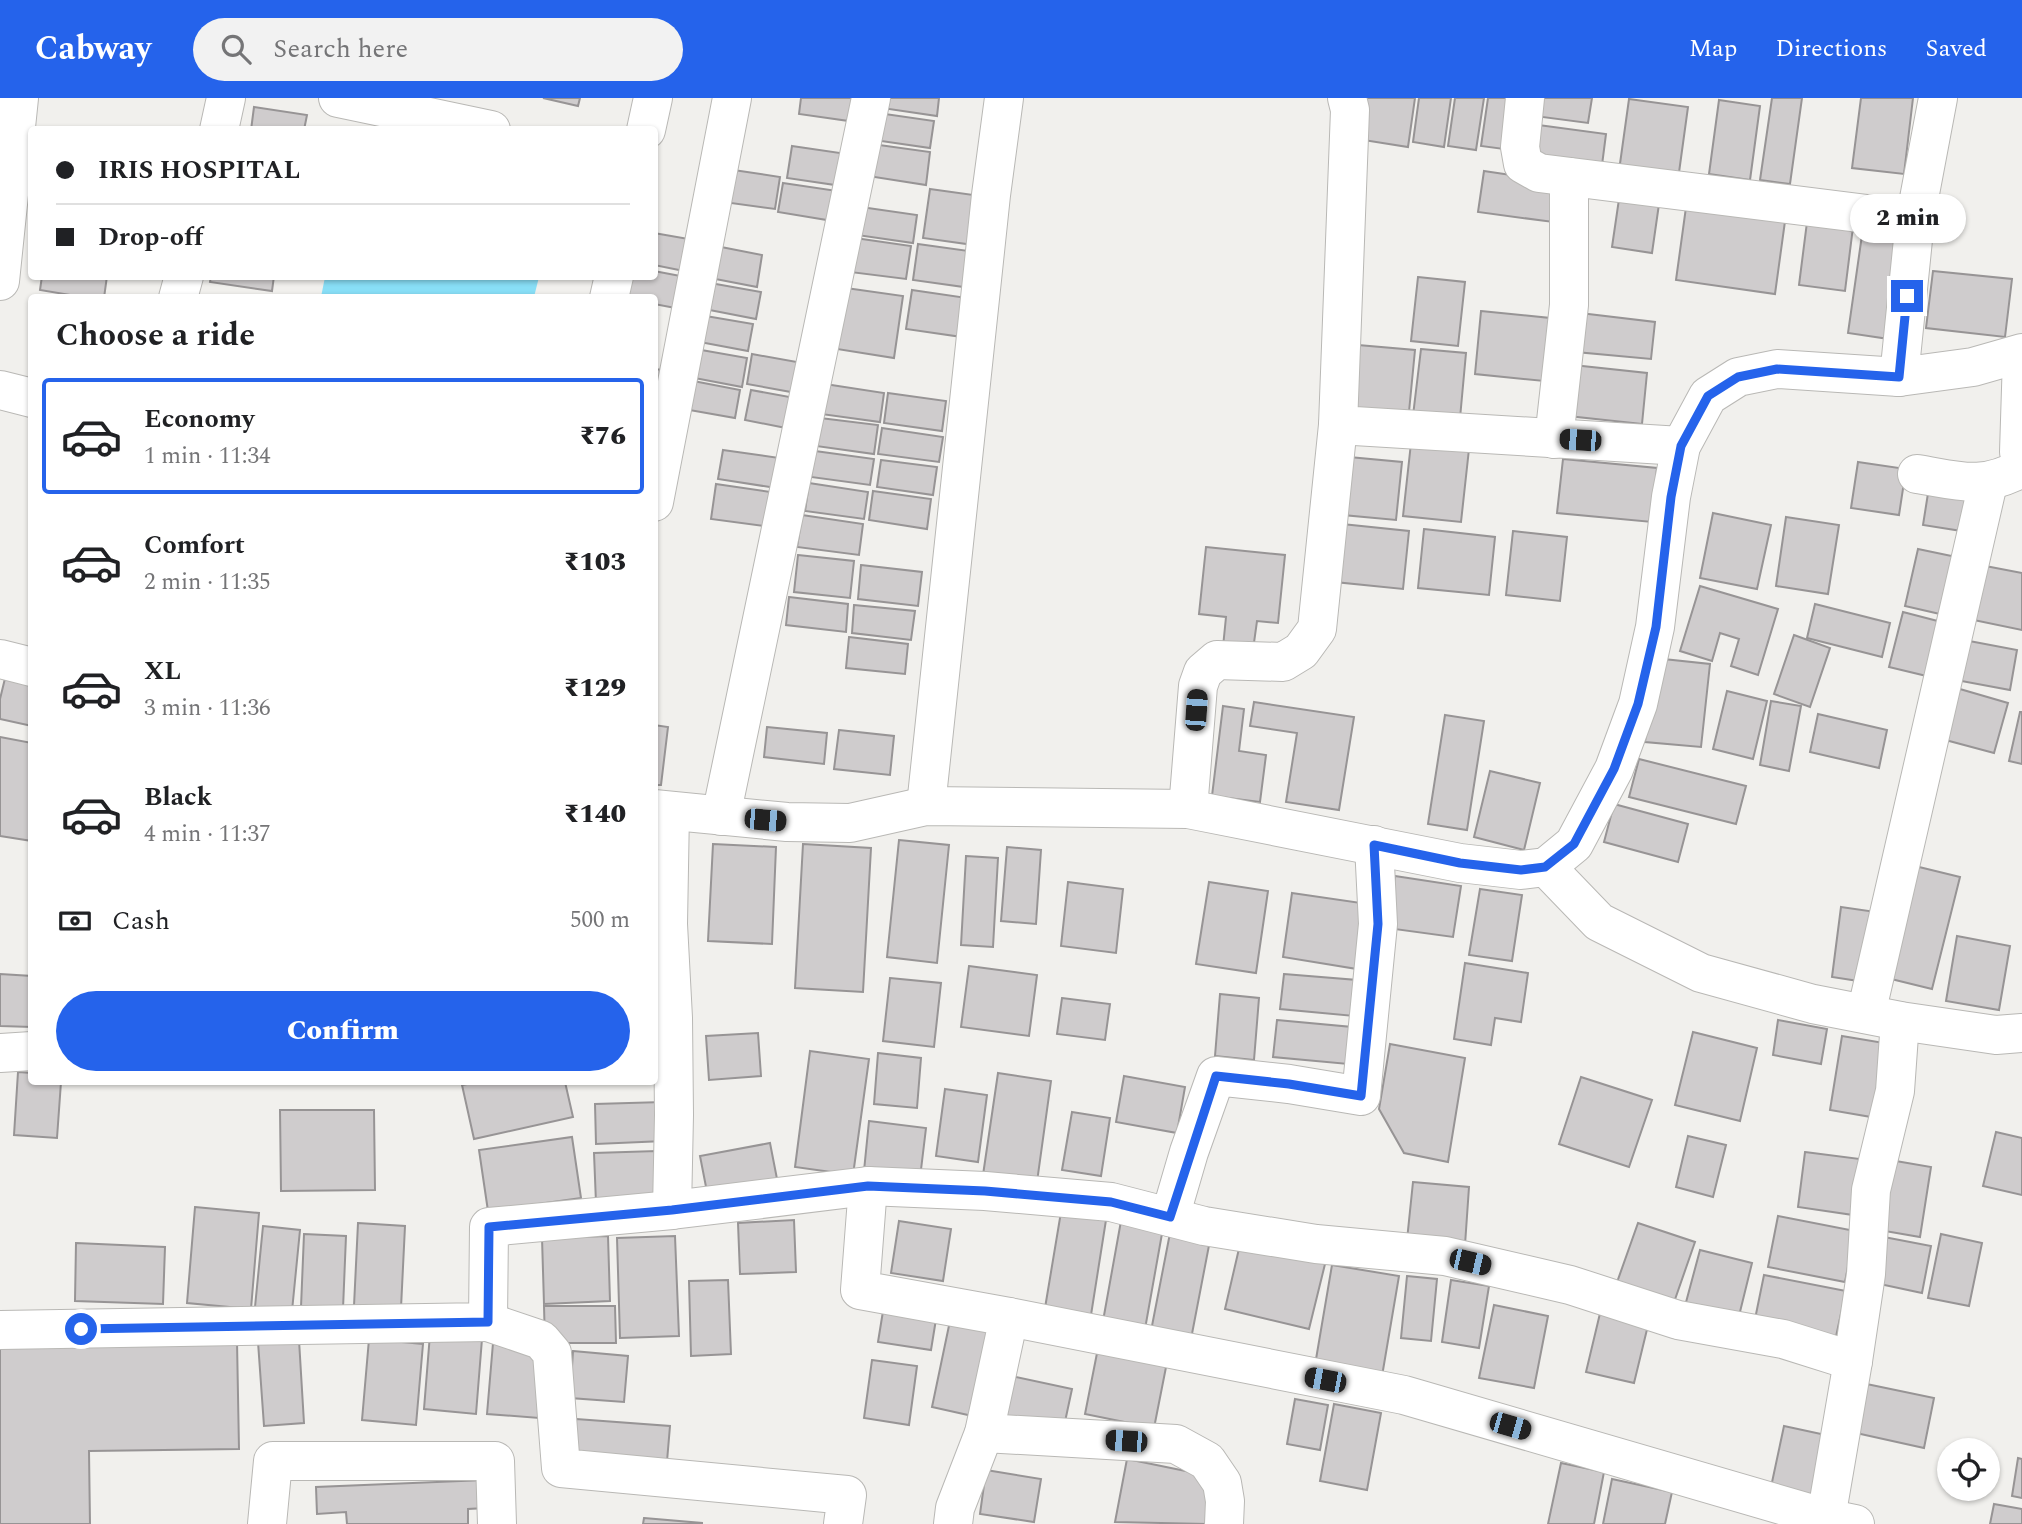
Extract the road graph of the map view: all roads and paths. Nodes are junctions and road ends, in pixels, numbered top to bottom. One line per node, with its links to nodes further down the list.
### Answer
1 (19, 98): 16 (street)
2 (226, 98): 11 (street)
3 (338, 98): 12 (street)
4 (653, 98): 13 (street)
5 (732, 98): 27 (street)
6 (871, 98): 34 (street)
7 (1004, 98): 31 (street)
8 (1347, 98): 21 (street)
9 (1525, 98): 14 (street)
10 (1938, 98): 15 (street)
11 (220, 126)
12 (472, 126)
13 (647, 126)
14 (1569, 177): 15 (street); 22 (street)
15 (1915, 220): 18 (street)
16 (0, 281)
17 (2022, 355): 18 (street); 24 (street)
18 (1899, 377): 23 (street)
19 (0, 390): 20 (street)
20 (28, 397)
21 (1338, 425): 22 (street); 32 (street)
22 (1554, 439): 23 (street)
23 (1681, 446): 36 (street)
24 (2022, 461)
25 (2022, 468): 28 (street)
26 (1917, 474): 28 (street)
27 (658, 481)
28 (1987, 483): 37 (street)
29 (0, 659): 30 (street)
30 (28, 666)
31 (926, 806): 32 (street); 34 (street)
32 (1188, 809): 35 (street)
33 (662, 810): 34 (street); 42 (street)
34 (721, 816)
35 (1374, 845): 36 (street); 43 (street)
36 (1545, 867): 37 (street)
37 (1883, 1018): 38 (street); 47 (street)
38 (2022, 1033)
39 (28, 1051): 40 (street)
40 (0, 1053)
41 (868, 1186): 42 (street); 43 (street); 44 (street)
42 (672, 1210): 45 (street)
43 (1170, 1217): 47 (street)
44 (1009, 1317): 48 (street); 49 (street)
45 (488, 1322): 46 (street); 52 (street)
46 (0, 1330)
47 (1853, 1361): 49 (street)
48 (984, 1433): 53 (street); 54 (street)
49 (1840, 1521)
50 (267, 1524): 51 (street)
51 (497, 1524)
52 (843, 1524)
53 (953, 1524)
54 (1224, 1524)

